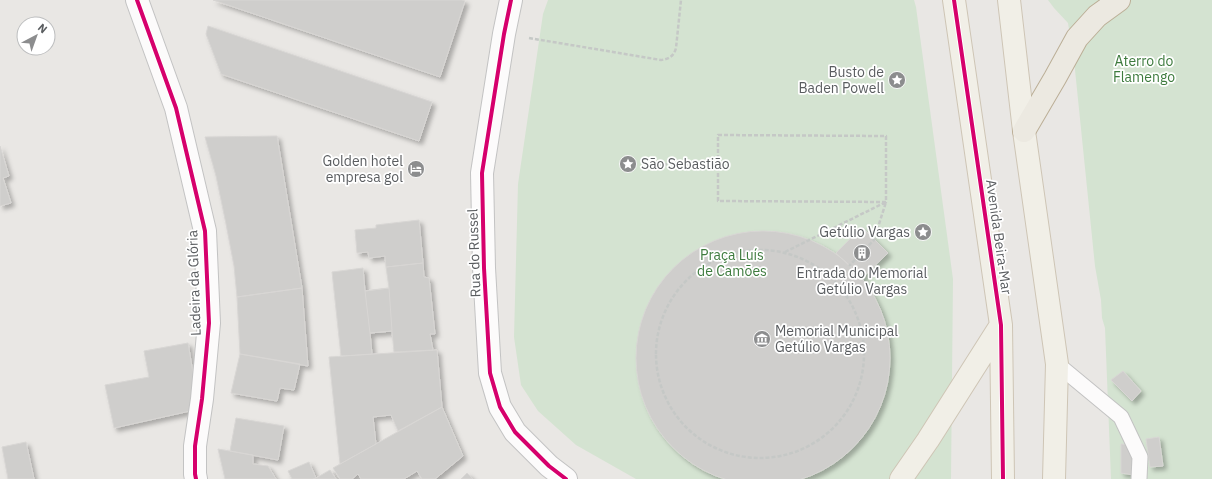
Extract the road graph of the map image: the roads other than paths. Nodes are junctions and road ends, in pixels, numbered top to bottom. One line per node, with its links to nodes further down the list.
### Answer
1 (137, 0): 9 (street, Ladeira da Glória)
2 (511, 0): 10 (street, Rua do Russel)
3 (954, 0): 7 (main road, Avenida Beira-Mar)
4 (1009, 0): 6 (main road)
5 (1119, 0): 6 (highway)
6 (1024, 131): 8 (main road)
7 (1001, 325): 11 (main road); 12 (main road, Avenida Beira-Mar)
8 (1058, 364): 13 (main road); 14 (lane)
9 (196, 479)
10 (566, 479)
11 (901, 479)
12 (1003, 479)
13 (1054, 479)
14 (1139, 479)

